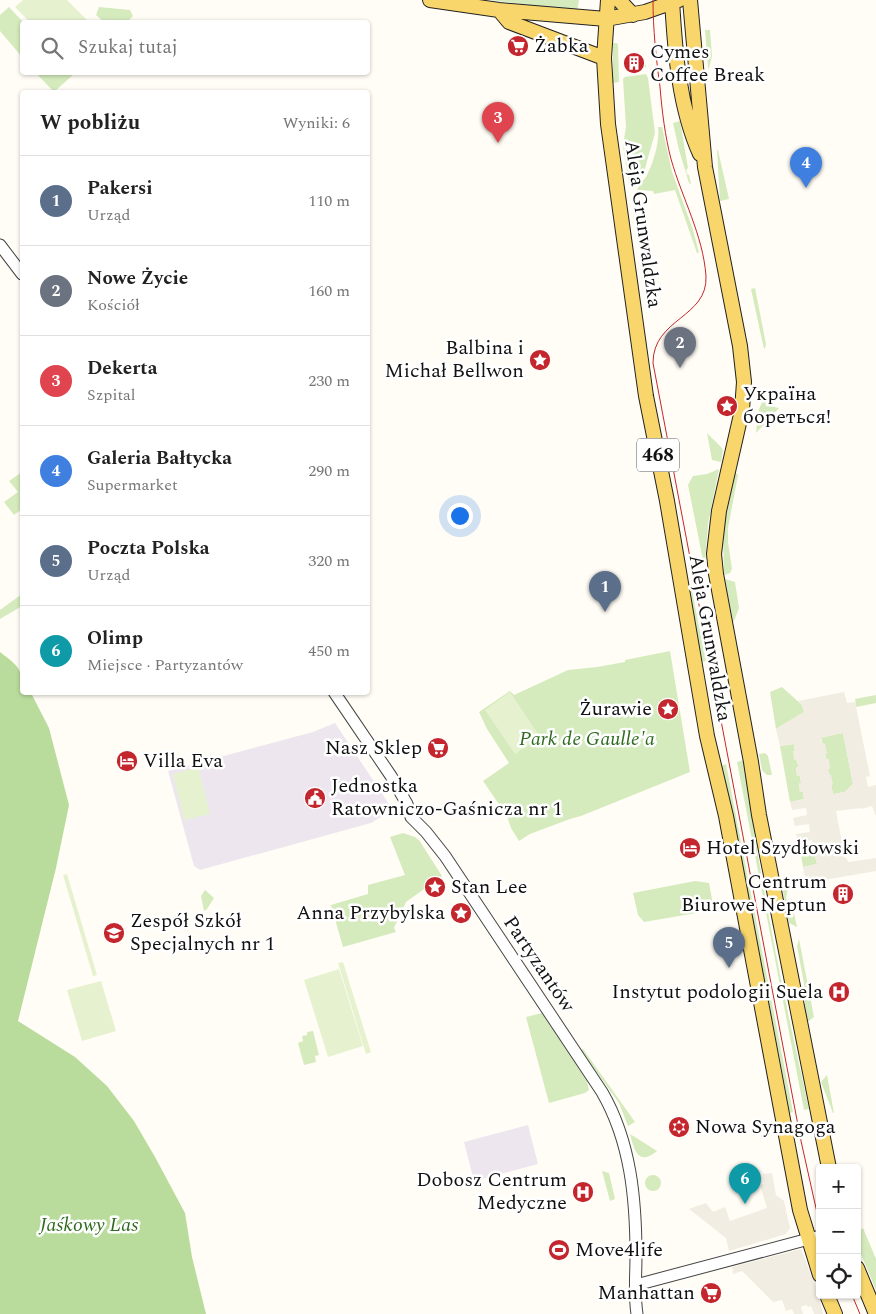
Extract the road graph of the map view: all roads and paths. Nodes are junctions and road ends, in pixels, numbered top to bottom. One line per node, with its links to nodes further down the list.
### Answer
1 (430, 0): 6 (main road)
2 (608, 0): 8 (main road, Aleja Grunwaldzka / 468)
3 (619, 0): 7 (main road)
4 (690, 0): 10 (main road, Aleja Grunwaldzka)
5 (674, 1): 7 (main road); 10 (main road)
6 (499, 10): 8 (main road); 9 (main road)
7 (633, 15): 8 (main road)
8 (606, 19): 9 (main road, Aleja Grunwaldzka / 468)
9 (604, 58): 15 (main road, Aleja Grunwaldzka / 468)
10 (705, 167): 14 (main road, Aleja Grunwaldzka)
11 (0, 246): 12 (street)
12 (20, 271)
13 (336, 695): 18 (street, Partyzantów)
14 (828, 1164)
15 (814, 1238): 16 (main road, Aleja Grunwaldzka / 468); 18 (street)
16 (817, 1254)
17 (861, 1278): 22 (main road)
18 (636, 1285): 20 (street, Partyzantów)
19 (829, 1299): 21 (main road)
20 (636, 1314)
21 (835, 1314)
22 (876, 1314)

